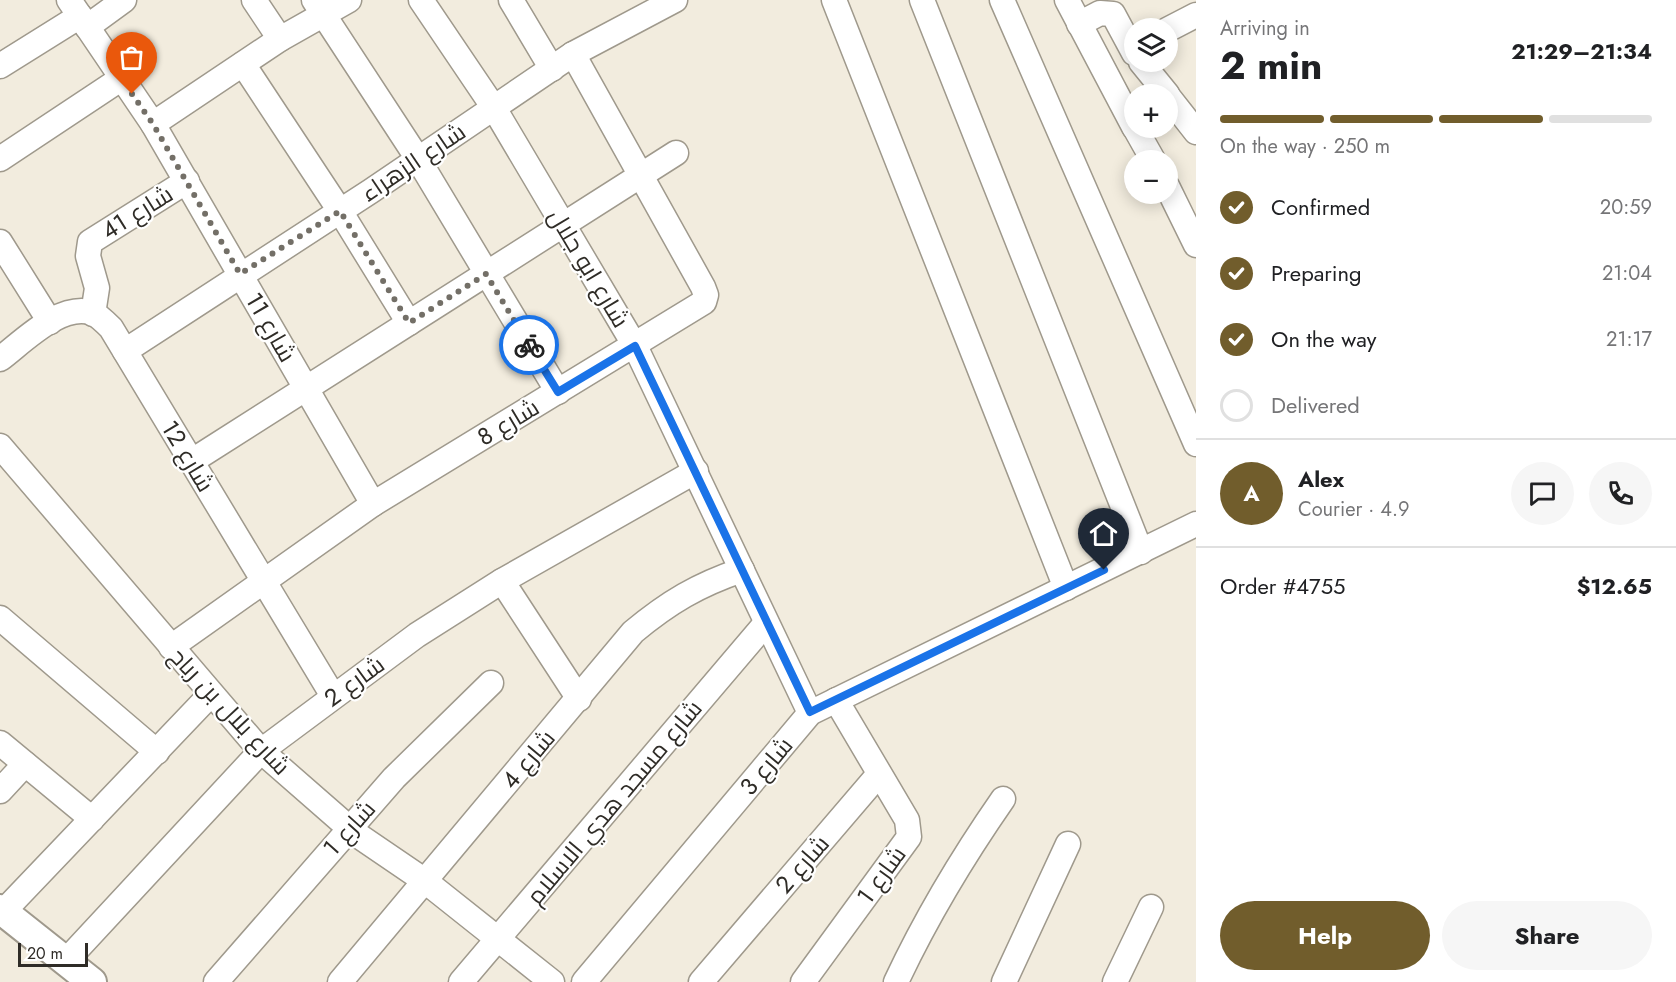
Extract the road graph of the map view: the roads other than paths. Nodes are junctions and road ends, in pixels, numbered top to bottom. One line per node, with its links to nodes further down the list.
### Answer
1 (124, 0): 13 (street)
2 (254, 0): 18 (street)
3 (349, 0): 11 (street)
4 (422, 0): 26 (street, شارع ابو جلال)
5 (511, 0): 22 (street)
6 (675, 0): 12 (street, شارع الزهراء)
7 (834, 0): 61 (street)
8 (922, 0): 57 (street)
9 (1002, 0): 51 (street)
10 (1067, 0): 15 (street)
11 (318, 7): 18 (street); 33 (street)
12 (639, 8): 19 (street, شارع الزهراء)
13 (78, 14): 21 (street); 24 (street, شارع 11)
14 (1196, 15): 16 (street)
15 (1079, 24): 17 (street); 27 (street)
16 (1178, 24)
17 (1124, 34)
18 (280, 39): 20 (street)
19 (573, 54): 22 (street, شارع الزهراء); 34 (street, شارع 8)
20 (243, 64): 29 (street); 37 (street)
21 (0, 66)
22 (552, 69): 26 (street, شارع الزهراء)
23 (1149, 72): 25 (street)
24 (122, 78): 29 (street, شارع 11); 32 (street)
25 (1159, 84)
26 (494, 108): 33 (street, شارع الزهراء); 38 (street, شارع ابو جلال)
27 (1124, 108)
28 (1178, 109): 30 (street)
29 (153, 124): 35 (street, شارع 11)
30 (1196, 131)
31 (676, 153): 34 (street)
32 (0, 159)
33 (418, 159): 37 (street, شارع الزهراء); 42 (street)
34 (641, 176): 38 (street); 46 (street, شارع 8)
35 (187, 181): 41 (street, شارع 11); 43 (street, شارع 41)
36 (1176, 204): 40 (street)
37 (340, 211): 41 (street, شارع الزهراء); 45 (street)
38 (564, 225): 42 (street); 46 (street, شارع ابو جلال)
39 (0, 242): 44 (street)
40 (1196, 245)
41 (240, 274): 47 (street, شارع الزهراء); 49 (street, شارع 11)
42 (486, 274): 45 (street); 50 (street)
43 (93, 314): 44 (street); 47 (street, شارع 12)
44 (50, 322): 48 (street)
45 (409, 323): 49 (street)
46 (635, 346): 50 (street, شارع 8); 54 (street, شارع ابو جلال)
47 (125, 351): 53 (street, شارع 12)
48 (0, 359)
49 (306, 388): 53 (street); 55 (street, شارع 11)
50 (558, 392): 55 (street, شارع 8)
51 (1196, 444)
52 (0, 446): 64 (street, شارع بلال بن رباح)
53 (192, 462): 59 (street, شارع 12)
54 (696, 471): 58 (street, شارع ابو جلال); 60 (street, شارع 2)
55 (373, 504): 59 (street, شارع 8)
56 (1196, 524): 57 (street, شارع 3)
57 (1141, 552): 61 (street, شارع 3)
58 (742, 570): 63 (street, شارع ابو جلال); 68 (street, شارع 4)
59 (264, 581): 64 (street, شارع 8); 67 (street, شارع 12)
60 (502, 581): 67 (street, شارع 2); 68 (street)
61 (1066, 588): 69 (street, شارع 3)
62 (0, 618): 73 (street)
63 (766, 623): 70 (street, شارع ابو جلال); 84 (street, شارع مسجد هدي الاسلام)
64 (171, 647): 66 (street, شارع بلال بن رباح)
65 (491, 683): 79 (street, شارع 1)
66 (211, 694): 72 (street, شارع بلال بن رباح); 73 (street)
67 (333, 696): 72 (street, شارع 2)
68 (579, 699): 81 (street, شارع 4)
69 (836, 700): 70 (street, شارع 3); 75 (street, شارع 1)
70 (810, 712): 92 (street, شارع 3)
71 (0, 743): 74 (street)
72 (261, 751): 79 (street, شارع بلال بن رباح); 85 (street, شارع 2)
73 (157, 752): 78 (street)
74 (26, 764): 76 (street); 78 (street)
75 (879, 774): 93 (street, شارع 2); 94 (street, شارع 1)
76 (0, 791)
77 (1002, 800): 95 (street)
78 (92, 819): 83 (street)
79 (348, 827): 81 (street, شارع بلال بن رباح); 88 (street, شارع 1)
80 (1068, 844): 96 (street)
81 (425, 881): 84 (street, شارع بلال بن رباح); 89 (street, شارع 4)
82 (1151, 907): 86 (street)
83 (2, 911): 85 (street)
84 (498, 939): 90 (street, شارع مسجد هدي الاسلام); 91 (street, شارع بلال بن رباح)
85 (66, 961): 87 (street)
86 (1124, 979)
87 (92, 982)
88 (216, 982)
89 (340, 982)
90 (461, 982)
91 (552, 982)
92 (584, 982)
93 (701, 982)
94 (803, 982)
95 (896, 982)
96 (1004, 982)

